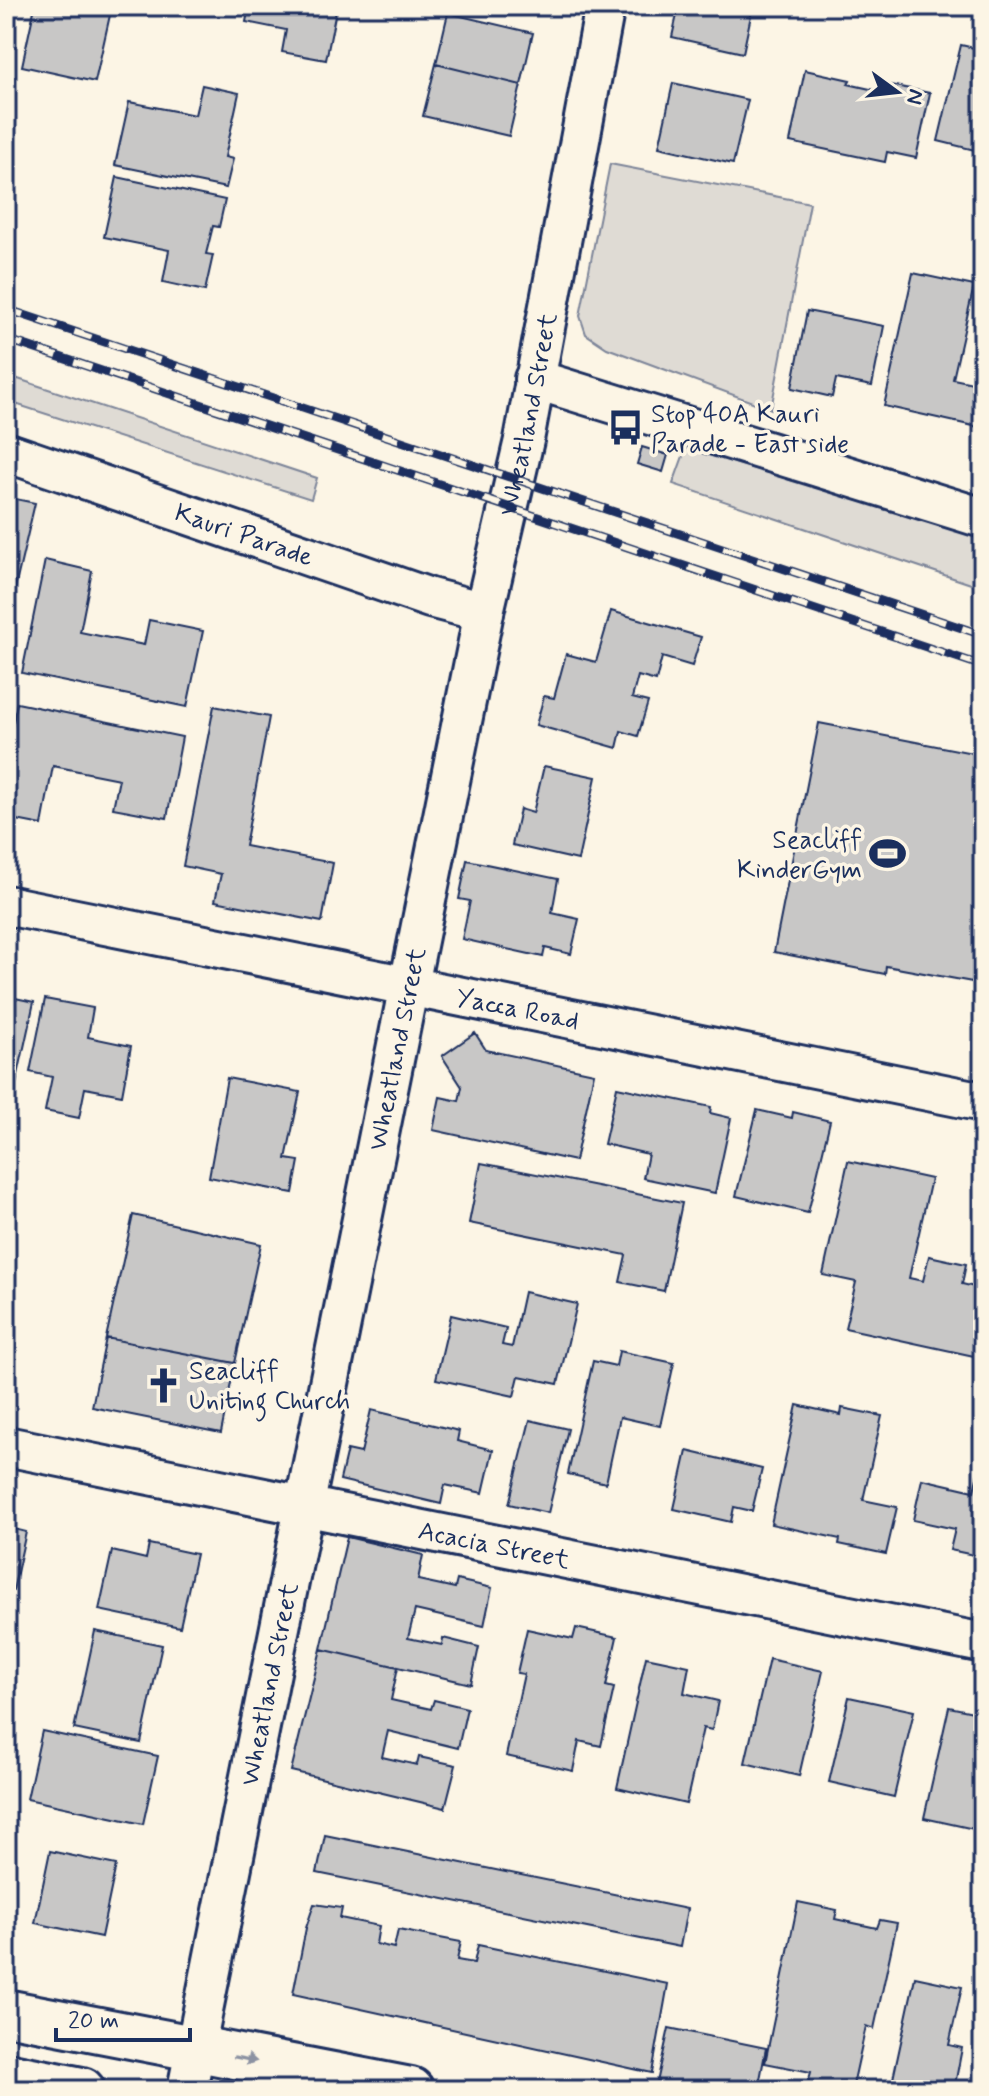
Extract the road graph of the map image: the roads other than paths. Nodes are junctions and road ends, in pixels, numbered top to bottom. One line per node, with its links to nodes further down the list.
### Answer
1 (605, 6): 2 (street, Wheatland Street)
2 (534, 379): 4 (street); 5 (street, Wheatland Street)
3 (6, 452): 5 (street, Kauri Parade)
4 (983, 518)
5 (484, 612): 7 (street, Wheatland Street)
6 (6, 905): 7 (street, Yacca Road)
7 (410, 985): 8 (street, Yacca Road); 10 (street, Wheatland Street)
8 (983, 1102)
9 (6, 1446): 10 (street, Acacia Street)
10 (304, 1506): 11 (street, Acacia Street); 13 (street, Wheatland Street)
11 (983, 1643)
12 (6, 2012): 13 (main road)
13 (191, 2070): 16 (main road, one-way to 16)
14 (6, 2075): 15 (main road)
15 (82, 2090)
16 (411, 2090)

